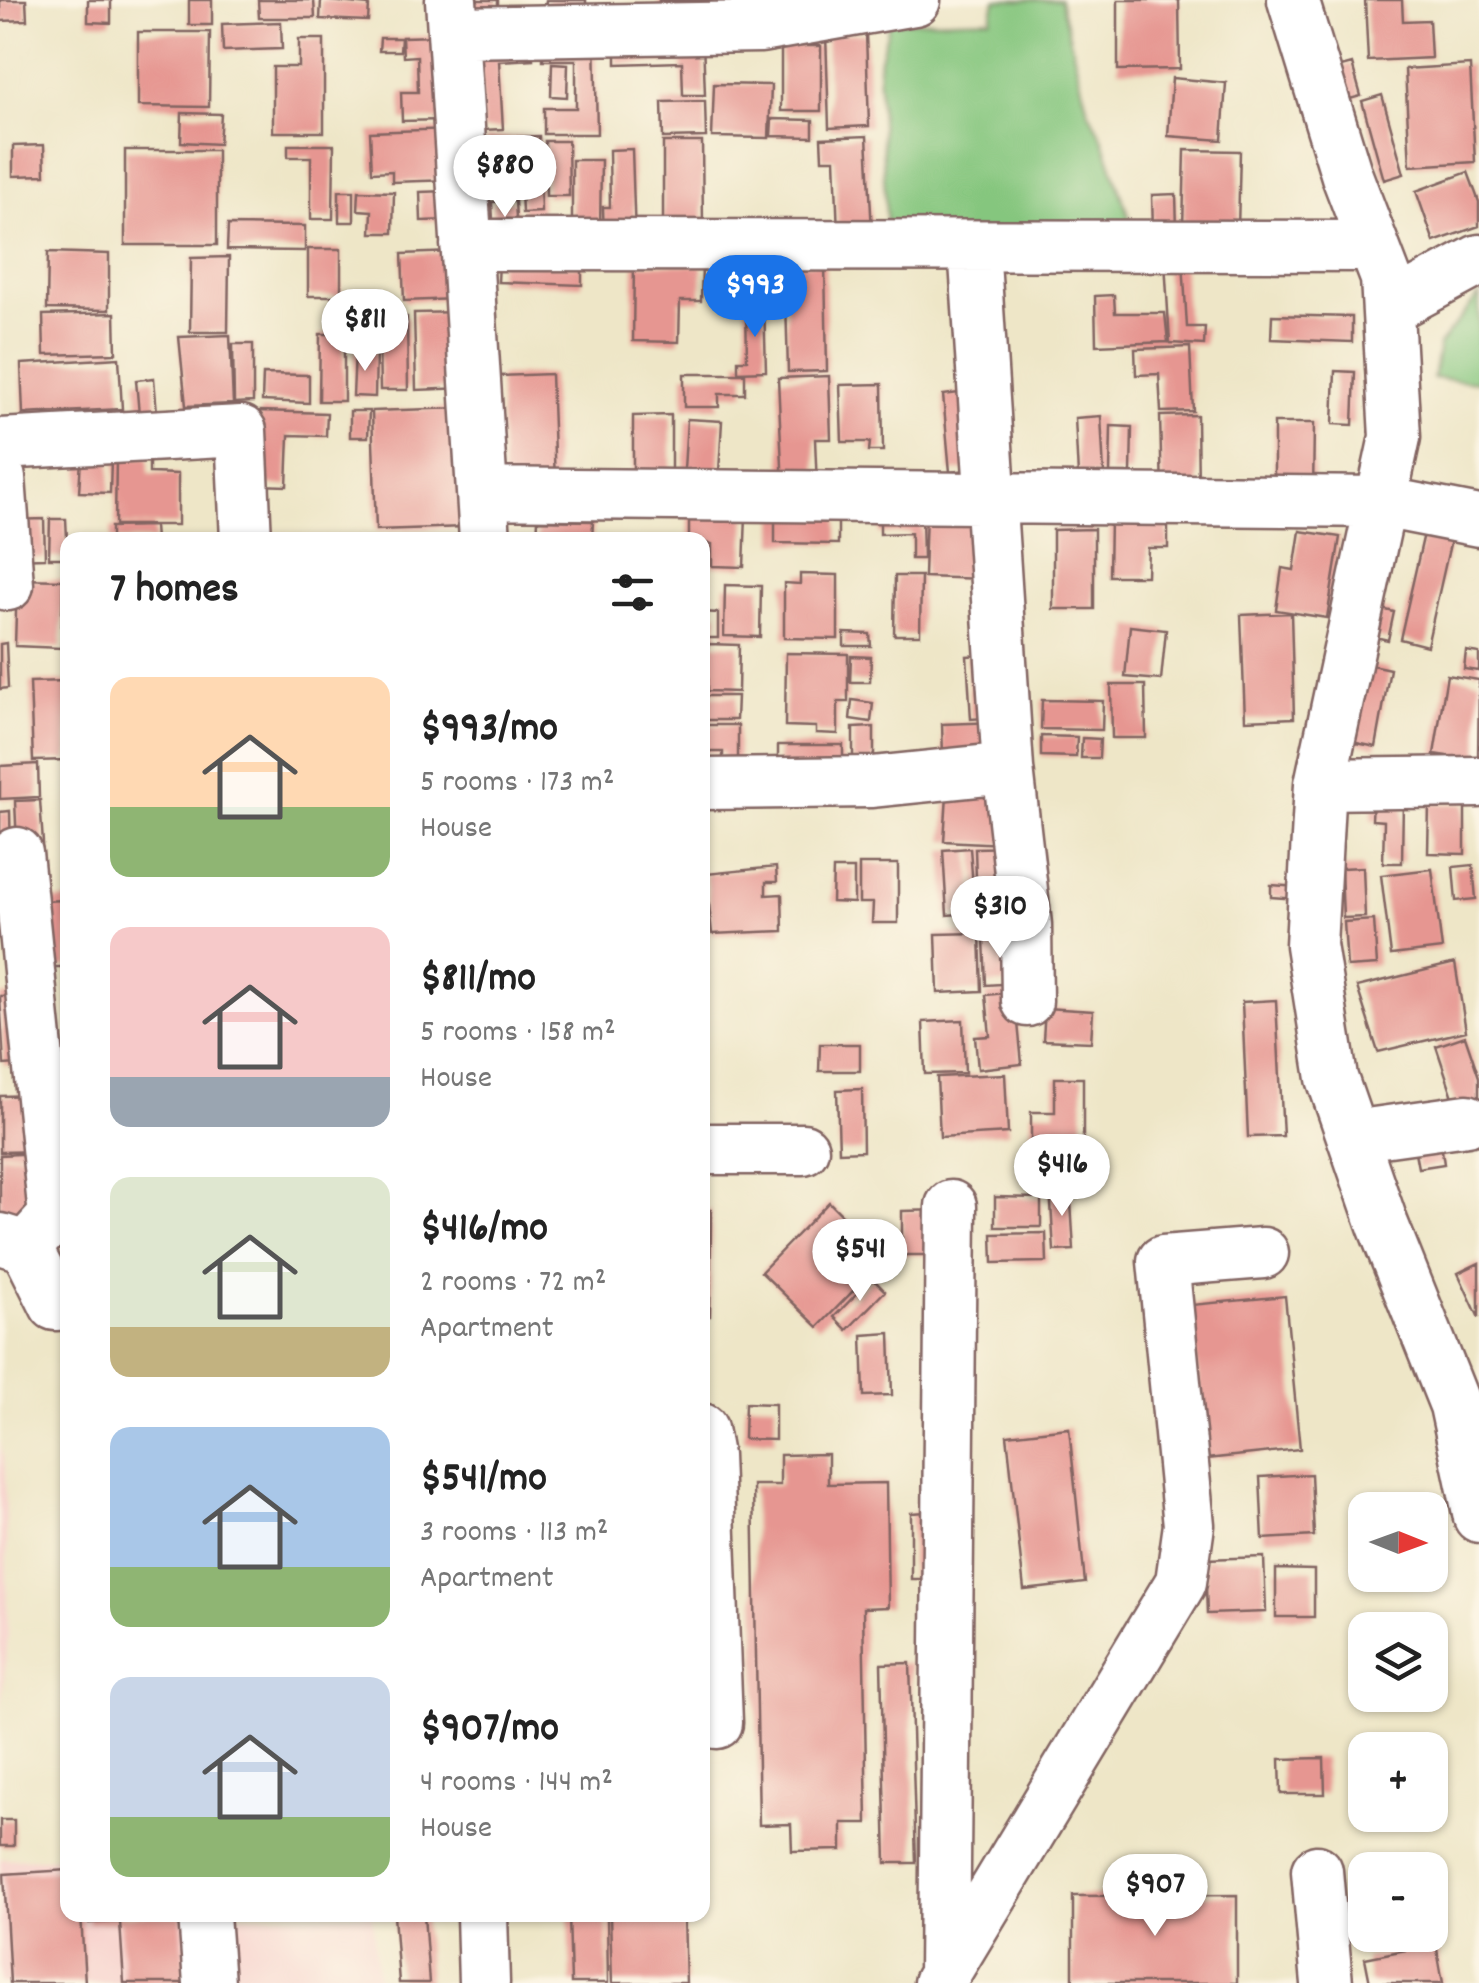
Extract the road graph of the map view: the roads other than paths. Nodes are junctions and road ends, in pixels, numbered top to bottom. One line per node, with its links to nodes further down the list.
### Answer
1 (915, 0): 3 (street)
2 (1293, 0): 6 (street)
3 (452, 16): 4 (street)
4 (466, 245): 5 (street); 13 (street)
5 (974, 246): 6 (street); 11 (street)
6 (1374, 246): 8 (street)
7 (1479, 260): 8 (street)
8 (1388, 309): 12 (street)
9 (0, 444): 15 (street)
10 (0, 478): 16 (street)
11 (991, 498): 12 (street); 13 (street); 17 (street)
12 (1382, 502): 14 (street); 20 (street)
13 (484, 517)
14 (1479, 521)
15 (246, 532)
16 (8, 584)
17 (1008, 768): 19 (street); 22 (street)
18 (1479, 782): 20 (street)
19 (710, 784)
20 (1320, 784): 24 (street)
21 (17, 853): 28 (street)
22 (1027, 1001)
23 (1466, 1120): 24 (street)
24 (1352, 1136): 31 (street)
25 (710, 1149): 26 (street)
26 (804, 1149)
27 (952, 1206): 38 (street)
28 (13, 1243): 30 (street)
29 (1263, 1253): 38 (street)
30 (60, 1305)
31 (1467, 1397): 32 (street)
32 (1479, 1517)
33 (710, 1528): 34 (street)
34 (717, 1723)
35 (1318, 1870): 41 (street)
36 (205, 1922): 39 (street)
37 (482, 1922): 40 (street)
38 (941, 1979)
39 (209, 1983)
40 (484, 1983)
41 (1327, 1983)

